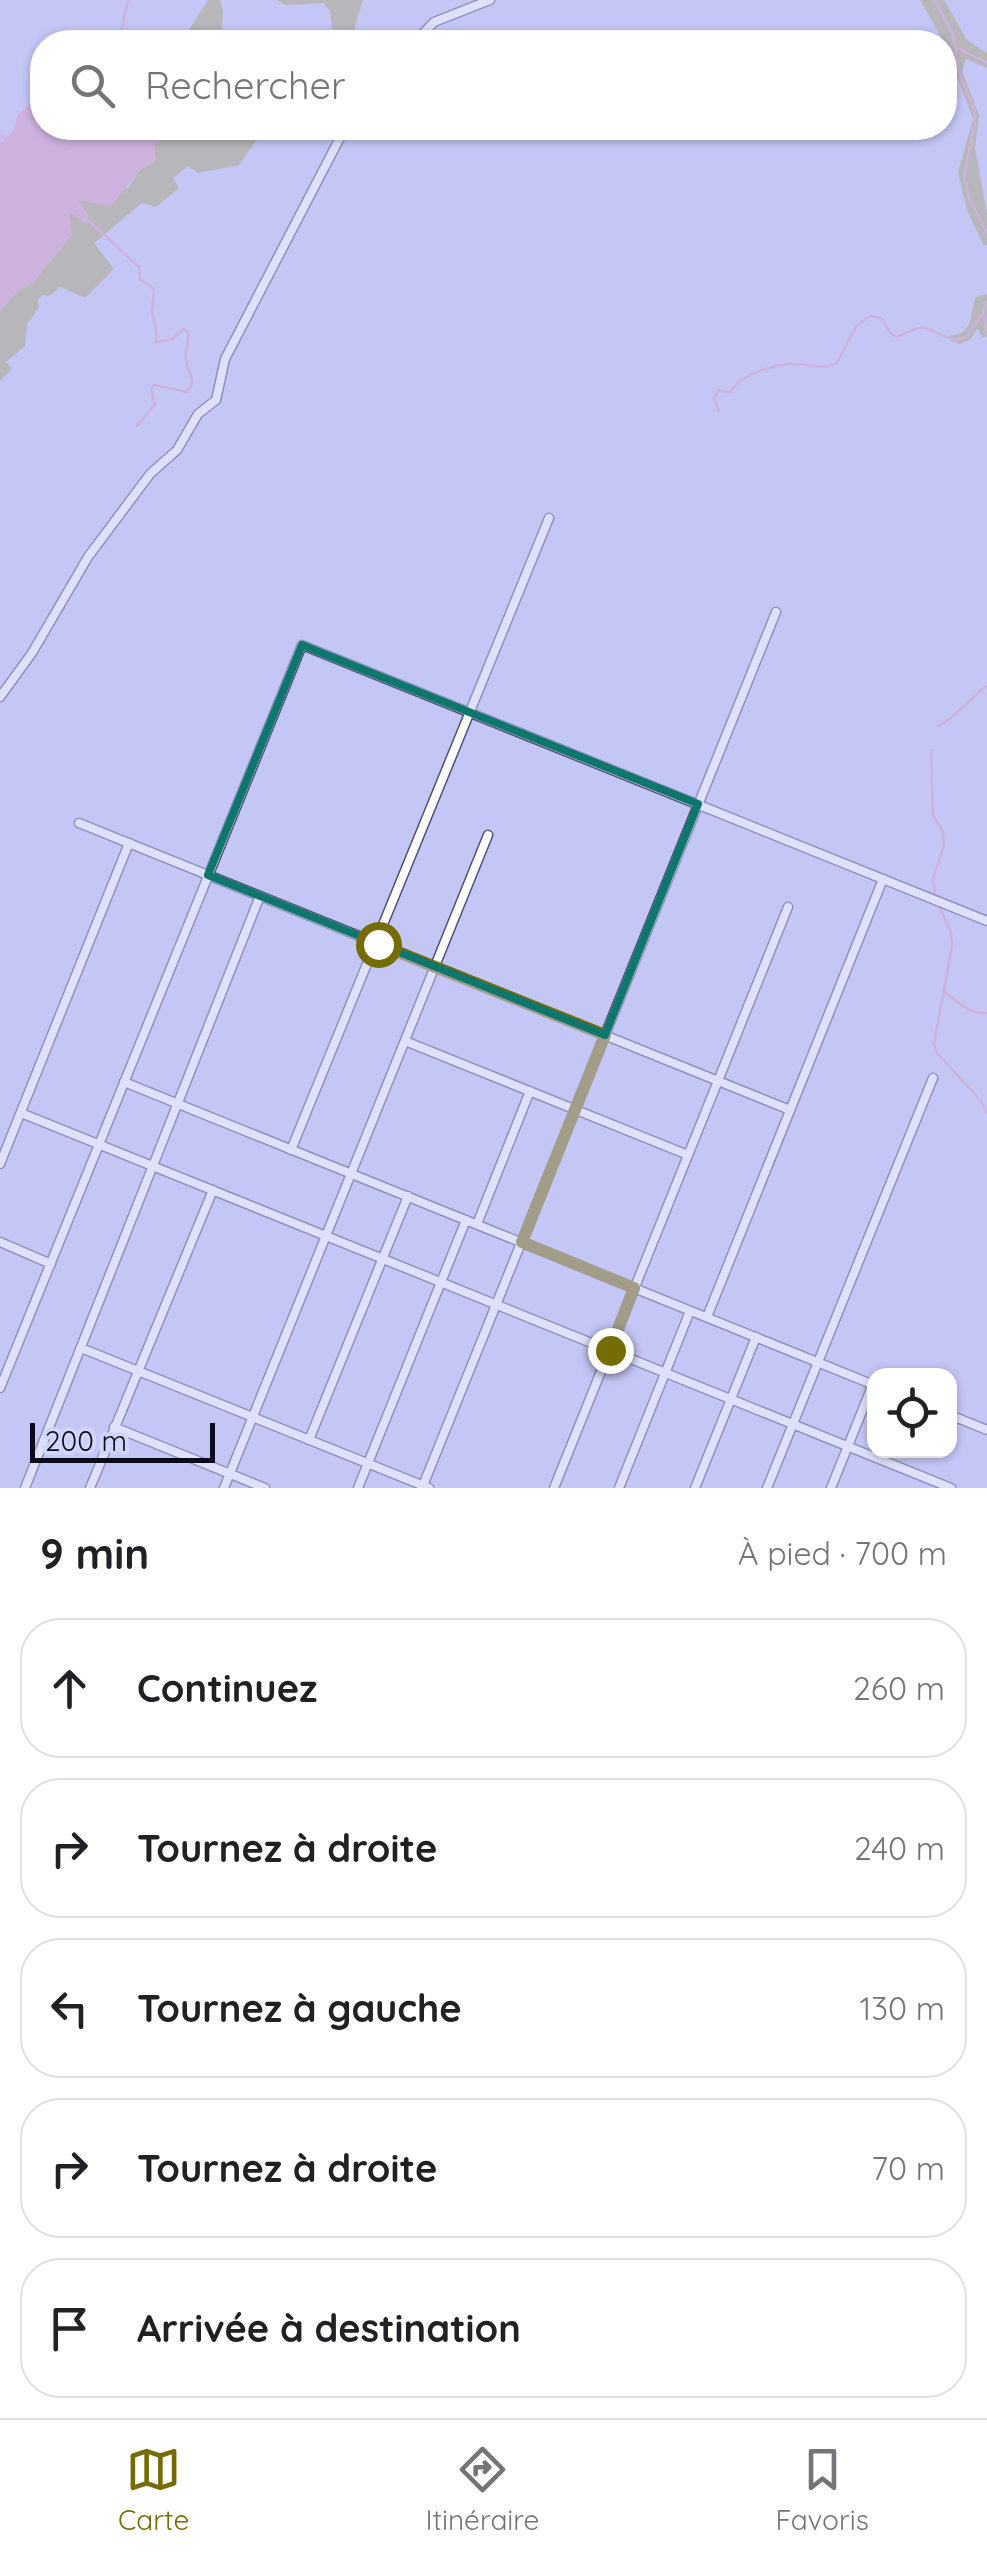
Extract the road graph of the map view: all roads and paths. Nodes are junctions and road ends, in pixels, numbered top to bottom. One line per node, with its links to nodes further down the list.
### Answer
1 (490, 0): 2 (street)
2 (426, 30)
3 (339, 140): 6 (street)
4 (550, 518): 7 (street)
5 (776, 612): 8 (street)
6 (0, 697)
7 (471, 712): 8 (street); 12 (street); 17 (street)
8 (698, 804): 13 (street); 19 (street)
9 (79, 824): 11 (street)
10 (488, 836): 18 (street)
11 (129, 844): 12 (street); 28 (street)
12 (208, 876): 14 (street); 23 (street)
13 (884, 879): 16 (street); 27 (street)
14 (260, 896): 17 (street); 25 (street)
15 (788, 908): 22 (street)
16 (987, 921)
17 (378, 944): 18 (street); 30 (street)
18 (435, 966): 19 (street); 20 (street)
19 (605, 1035): 22 (street); 26 (street)
20 (405, 1041): 24 (street); 34 (street)
21 (933, 1078): 52 (street)
22 (718, 1081): 27 (street); 31 (street)
23 (124, 1082): 25 (street); 29 (street)
24 (530, 1092): 26 (street); 38 (street)
25 (179, 1104): 30 (street); 33 (street)
26 (575, 1110): 31 (street); 41 (street)
27 (790, 1110): 48 (street)
28 (20, 1113): 29 (street); 32 (street)
29 (99, 1144): 33 (street); 43 (street)
30 (292, 1150): 34 (street)
31 (688, 1155): 45 (street)
32 (0, 1164)
33 (154, 1167): 35 (street); 50 (street)
34 (351, 1174): 36 (street); 39 (street)
35 (212, 1190): 39 (street); 53 (street)
36 (408, 1196): 37 (street); 42 (street)
37 (466, 1220): 38 (street); 44 (street)
38 (477, 1224): 41 (street)
39 (326, 1236): 42 (street); 59 (street)
40 (0, 1242): 43 (street)
41 (522, 1242): 45 (street); 46 (street)
42 (382, 1259): 44 (street); 64 (street)
43 (50, 1264): 56 (street)
44 (441, 1282): 46 (street); 66 (street)
45 (634, 1288): 47 (street); 51 (street)
46 (496, 1304): 51 (street); 68 (street)
47 (690, 1310): 48 (street); 54 (street)
48 (707, 1317): 49 (street)
49 (756, 1337): 52 (street); 57 (street)
50 (81, 1348): 53 (street); 69 (street)
51 (610, 1350): 54 (street); 74 (street)
52 (818, 1362): 55 (street); 61 (street)
53 (137, 1370): 59 (street); 62 (street)
54 (665, 1373): 57 (street); 75 (street)
55 (867, 1381)
56 (0, 1388)
57 (731, 1399): 61 (street); 76 (street)
58 (867, 1401): 65 (street)
59 (253, 1417): 64 (street); 67 (street)
60 (957, 1418): 63 (street)
61 (793, 1424): 65 (street); 77 (street)
62 (114, 1427): 67 (street); 70 (street)
63 (987, 1430)
64 (309, 1440): 66 (street)
65 (848, 1446): 78 (street); 79 (street)
66 (368, 1463): 68 (street); 73 (street)
67 (230, 1474): 71 (street); 72 (street)
68 (425, 1487)
69 (25, 1488)
70 (90, 1488)
71 (224, 1488)
72 (266, 1488)
73 (358, 1488)
74 (554, 1488)
75 (619, 1488)
76 (695, 1488)
77 (767, 1488)
78 (830, 1488)
79 (951, 1488)

